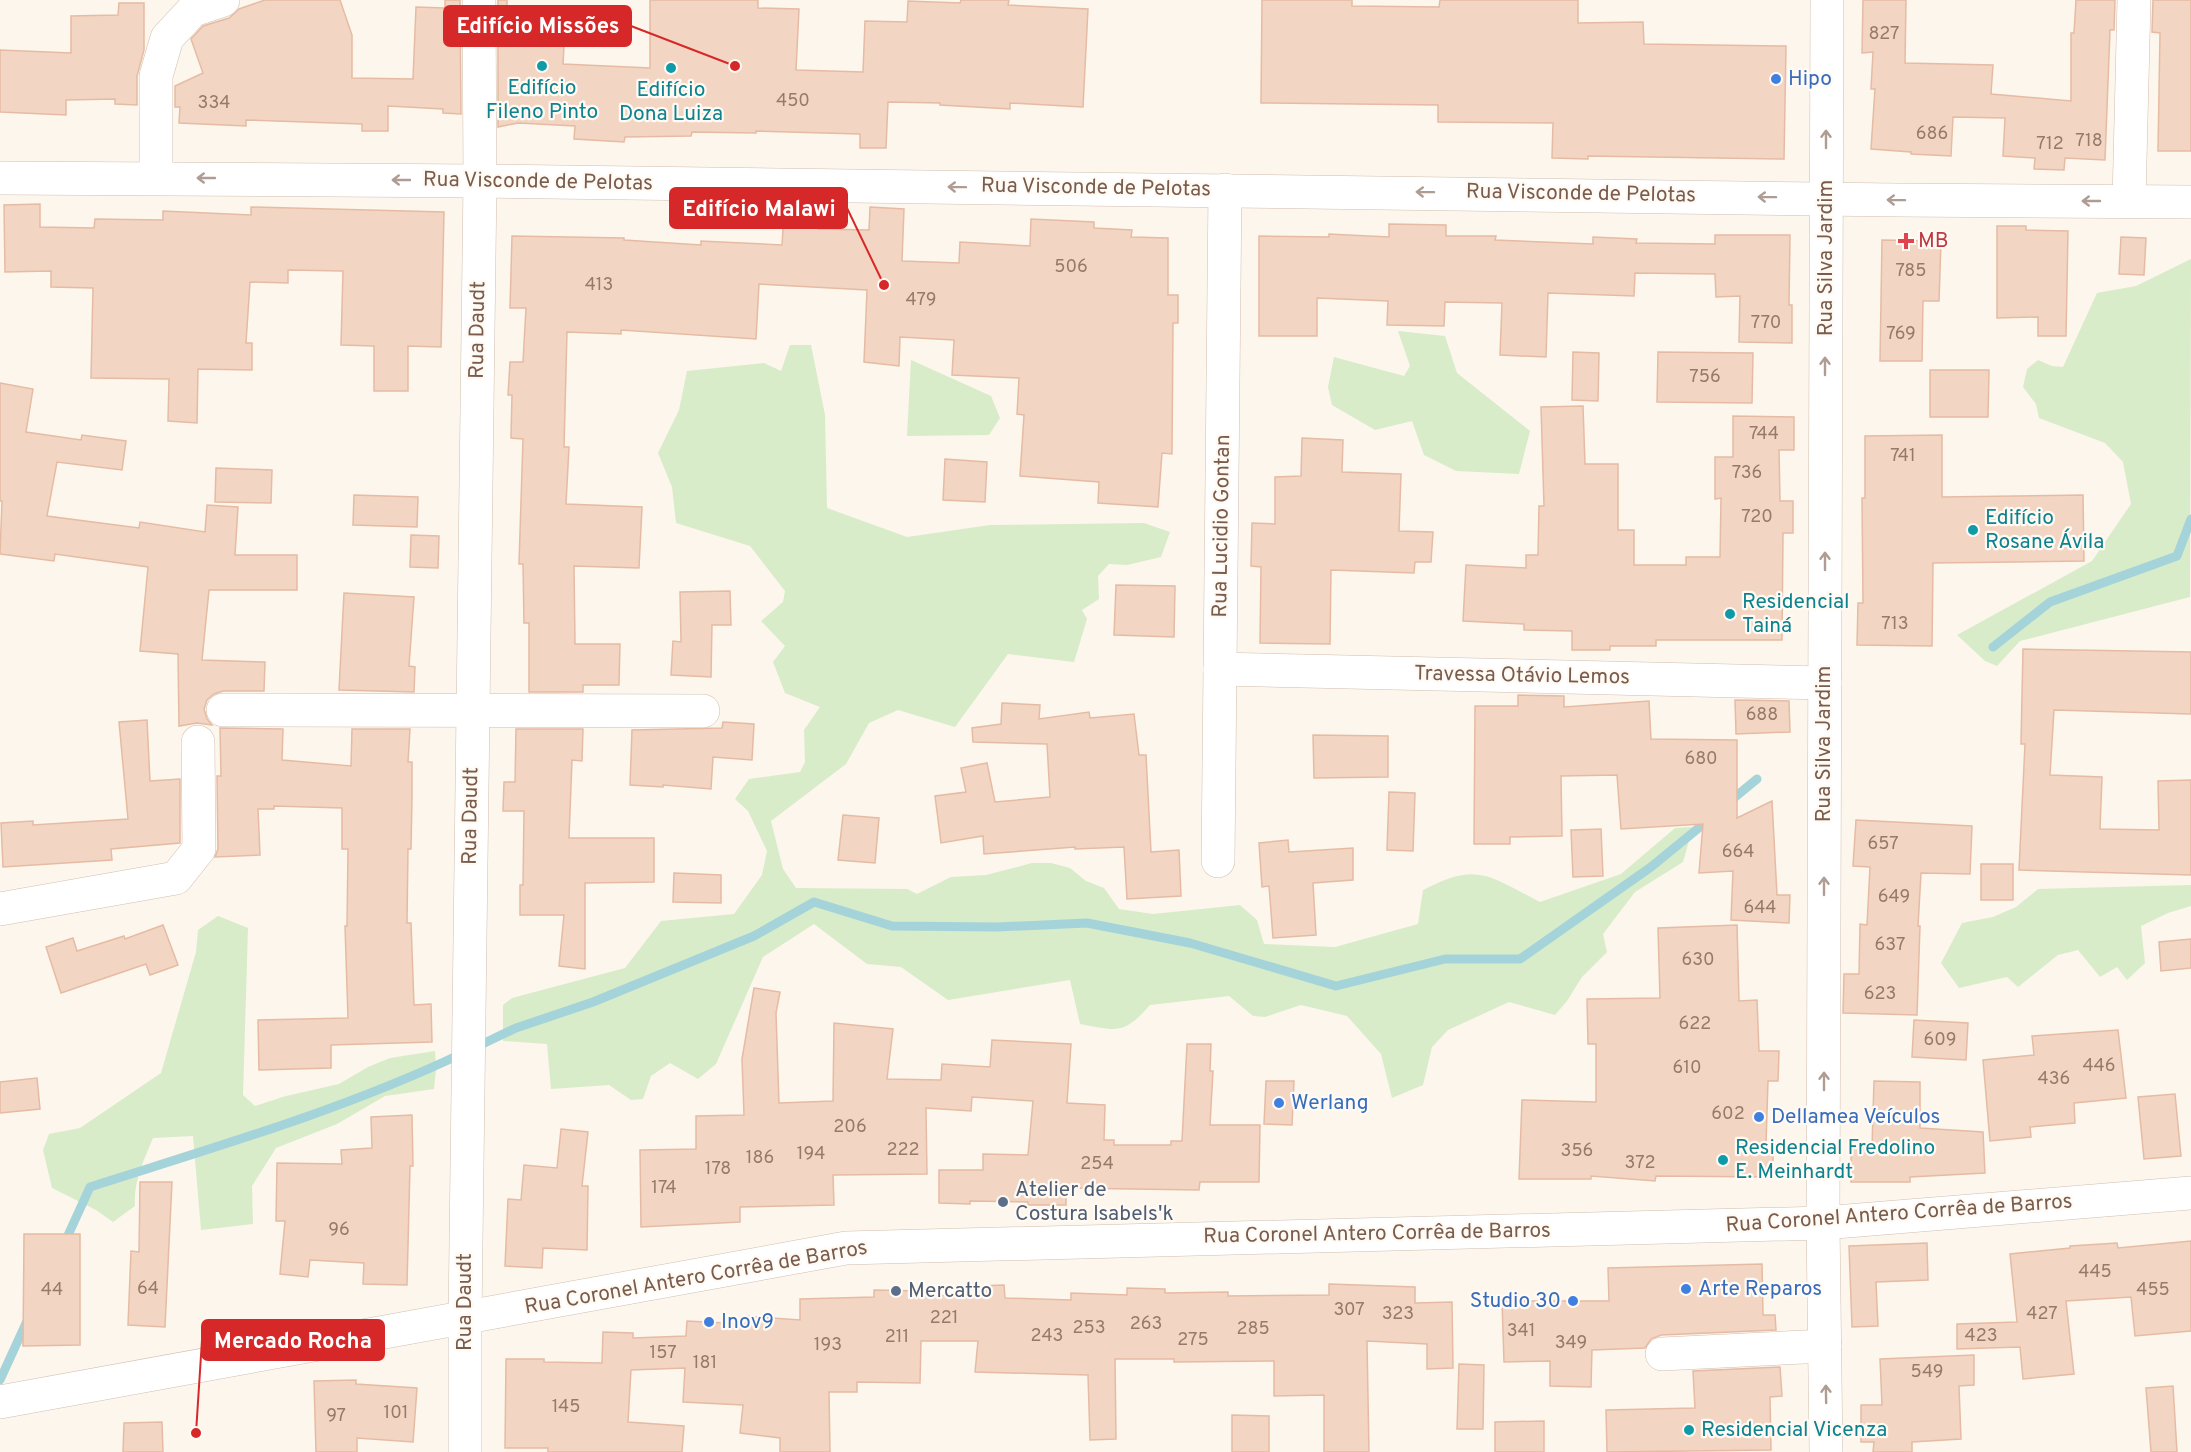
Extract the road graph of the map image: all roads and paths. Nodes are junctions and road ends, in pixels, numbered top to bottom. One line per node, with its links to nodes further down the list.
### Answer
1 (224, 0): 6 (street)
2 (479, 0): 7 (street, Rua Daudt)
3 (1827, 0): 9 (street, Rua Silva Jardim, one-way to 3)
4 (2134, 0): 10 (street)
5 (0, 178): 6 (street, Rua Visconde de Pelotas)
6 (156, 178): 7 (street, Rua Visconde de Pelotas, one-way to 6)
7 (480, 181): 8 (street, Rua Visconde de Pelotas, one-way to 7); 15 (street, Rua Daudt)
8 (1226, 190): 9 (street, Rua Visconde de Pelotas, one-way to 8); 12 (street, Rua Lucidio Gontan)
9 (1826, 197): 10 (street, Rua Visconde de Pelotas, one-way to 9); 13 (street, Rua Silva Jardim, one-way to 9)
10 (2128, 201): 11 (street, Rua Visconde de Pelotas)
11 (2191, 202)
12 (1220, 669): 13 (street, Travessa Otávio Lemos); 18 (street, Rua Lucidio Gontan)
13 (1824, 683): 21 (street, Rua Silva Jardim, one-way to 13)
14 (224, 710): 15 (street)
15 (473, 710): 16 (street); 22 (street, Rua Daudt)
16 (703, 711)
17 (198, 742): 19 (street)
18 (1218, 861)
19 (0, 909)
20 (2191, 1193): 21 (street, Rua Coronel Antero Corrêa de Barros)
21 (1823, 1223): 22 (street, Rua Coronel Antero Corrêa de Barros); 23 (street, Rua Silva Jardim)
22 (465, 1318): 25 (street, Rua Coronel Antero Corrêa de Barros); 26 (street, Rua Daudt)
23 (1825, 1346): 24 (street); 27 (street, Rua Silva Jardim, one-way to 23)
24 (1662, 1354)
25 (0, 1402)
26 (465, 1452)
27 (1826, 1452)

